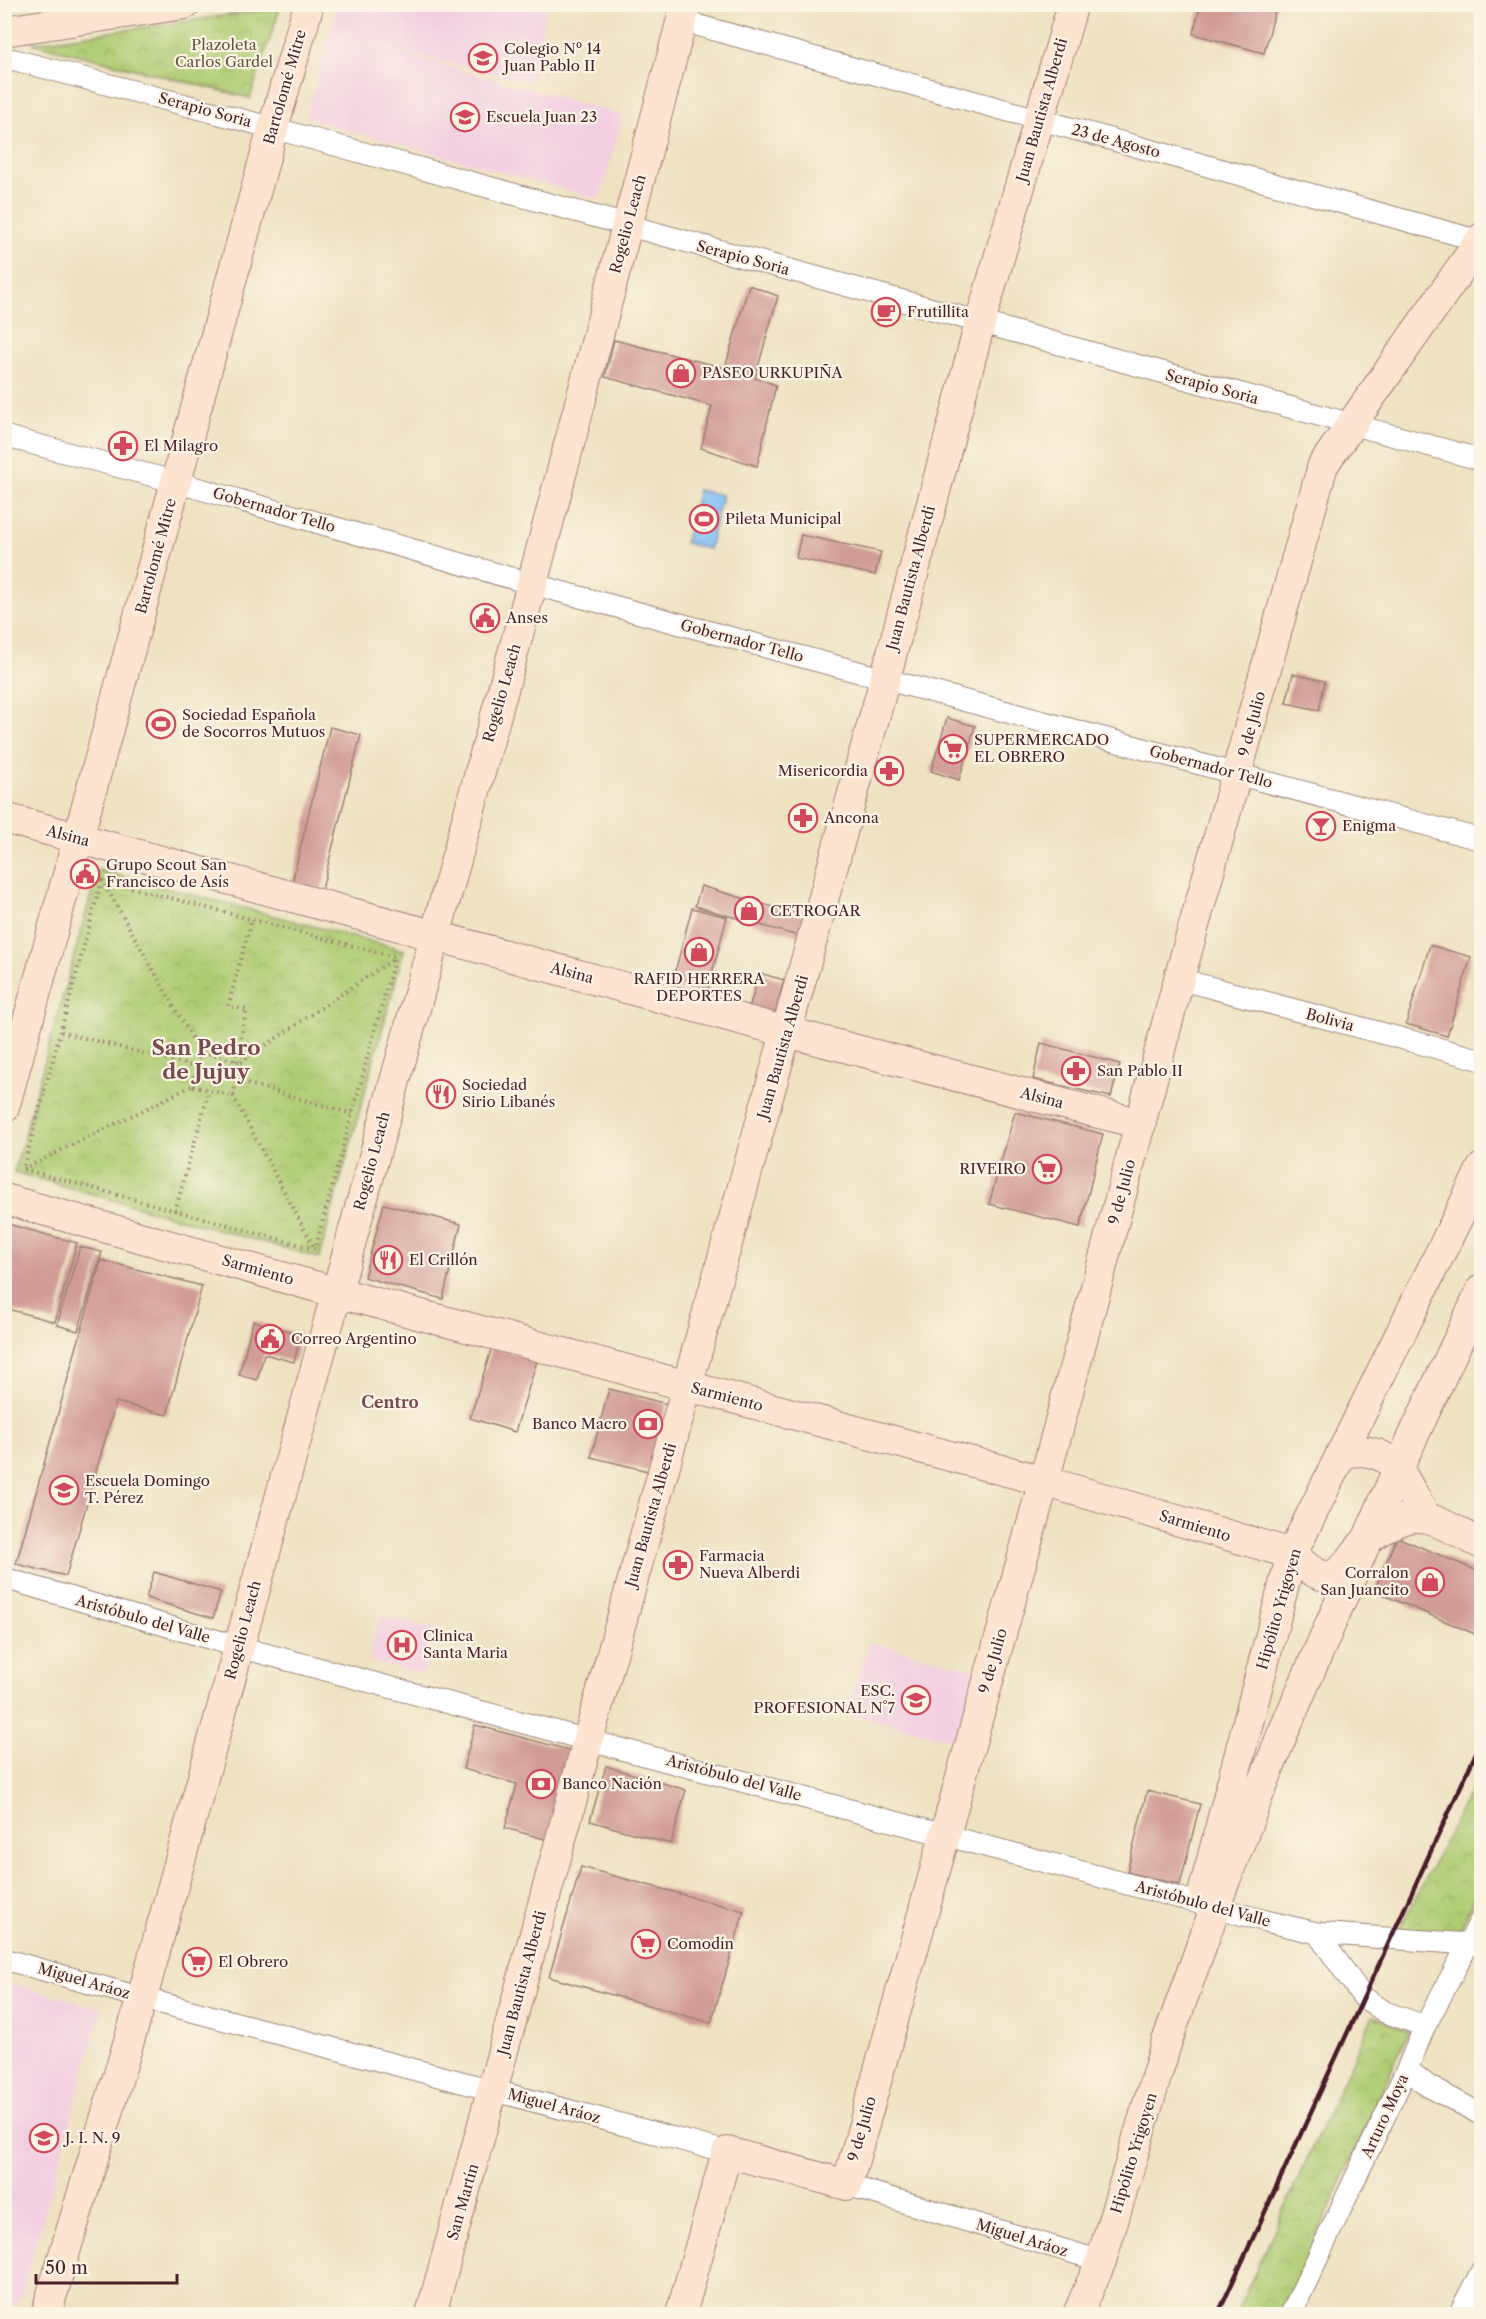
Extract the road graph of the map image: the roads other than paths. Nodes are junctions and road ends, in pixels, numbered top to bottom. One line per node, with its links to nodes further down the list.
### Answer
1 (185, 4): 5 (street)
2 (309, 4): 8 (street, Bartolomé Mitre)
3 (1073, 4): 7 (street, Juan Bautista Alberdi)
4 (684, 13): 7 (street, 23 de Agosto); 9 (street, Rogelio Leach)
5 (4, 32)
6 (4, 59): 8 (street, Serapio Soria)
7 (1039, 120): 10 (street, 23 de Agosto); 11 (street, Juan Bautista Alberdi)
8 (273, 128): 9 (street, Serapio Soria); 15 (street, Bartolomé Mitre)
9 (628, 226): 11 (street, Serapio Soria); 16 (street, Rogelio Leach)
10 (1481, 240): 12 (street, 9 de Julio)
11 (980, 323): 12 (street, Serapio Soria); 17 (street, Juan Bautista Alberdi)
12 (1350, 425): 14 (street, Serapio Soria); 18 (street, 9 de Julio)
13 (4, 436): 15 (street, Gobernador Tello)
14 (1482, 460)
15 (176, 482): 16 (street, Gobernador Tello); 20 (street, Bartolomé Mitre)
16 (532, 584): 17 (street, Gobernador Tello); 22 (street, Rogelio Leach)
17 (885, 680): 18 (street, Gobernador Tello); 24 (street, Juan Bautista Alberdi)
18 (1238, 774): 21 (street, Gobernador Tello); 23 (street, 9 de Julio)
19 (4, 818): 20 (street, Alsina)
20 (78, 838): 22 (street, Alsina); 26 (street, Bartolomé Mitre)
21 (1482, 840)
22 (434, 935): 24 (street, Alsina); 31 (street, Rogelio Leach)
23 (1179, 979): 25 (street, Bolivia); 27 (street, 9 de Julio)
24 (787, 1032): 27 (street, Alsina); 32 (street, Juan Bautista Alberdi)
25 (1482, 1060)
26 (4, 1108)
27 (1141, 1124): 35 (street, 9 de Julio)
28 (1482, 1168): 33 (street, Hipólito Yrigoyen)
29 (4, 1199): 31 (street, Sarmiento)
30 (1482, 1288): 34 (street, Hipólito Yrigoyen)
31 (335, 1292): 32 (street, Sarmiento); 41 (street, Rogelio Leach)
32 (687, 1386): 35 (street, Sarmiento); 42 (street, Juan Bautista Alberdi)
33 (1341, 1454): 34 (street); 39 (street, Hipólito Yrigoyen)
34 (1398, 1469): 36 (street); 37 (street, Hipólito Yrigoyen)
35 (1044, 1481): 39 (street, Sarmiento); 43 (street, 9 de Julio)
36 (1426, 1518): 37 (street, Sarmiento); 38 (street)
37 (1365, 1543): 39 (street, Sarmiento); 44 (street, Hipólito Yrigoyen)
38 (1482, 1544)
39 (1292, 1554): 44 (street, Hipólito Yrigoyen)
40 (4, 1578): 41 (street, Aristóbulo del Valle)
41 (239, 1647): 42 (street, Aristóbulo del Valle); 49 (street, Rogelio Leach)
42 (588, 1740): 43 (street, Aristóbulo del Valle); 52 (street, Juan Bautista Alberdi)
43 (945, 1834): 44 (street, Aristóbulo del Valle); 55 (street, 9 de Julio)
44 (1208, 1906): 46 (street, Aristóbulo del Valle); 56 (street, Hipólito Yrigoyen)
45 (1482, 1918): 47 (street, Arturo Moya)
46 (1317, 1933): 47 (street, Aristóbulo del Valle); 50 (street)
47 (1475, 1944): 50 (street, Arturo Moya)
48 (4, 1959): 49 (street, Miguel Aráoz)
49 (142, 1998): 52 (street, Miguel Aráoz); 58 (street, Rogelio Leach)
50 (1425, 2026): 51 (street, Arturo Moya)
51 (1407, 2069): 53 (street); 62 (street, Arturo Moya)
52 (494, 2090): 54 (street, Miguel Aráoz); 59 (street, San Martín)
53 (1482, 2115)
54 (727, 2152): 55 (street, Miguel Aráoz); 60 (street)
55 (847, 2185): 56 (street, Miguel Aráoz)
56 (1101, 2261): 61 (street, Hipólito Yrigoyen)
57 (1482, 2270): 63 (street)
58 (46, 2314)
59 (431, 2314)
60 (681, 2314)
61 (1078, 2314)
62 (1291, 2314)
63 (1460, 2314)

